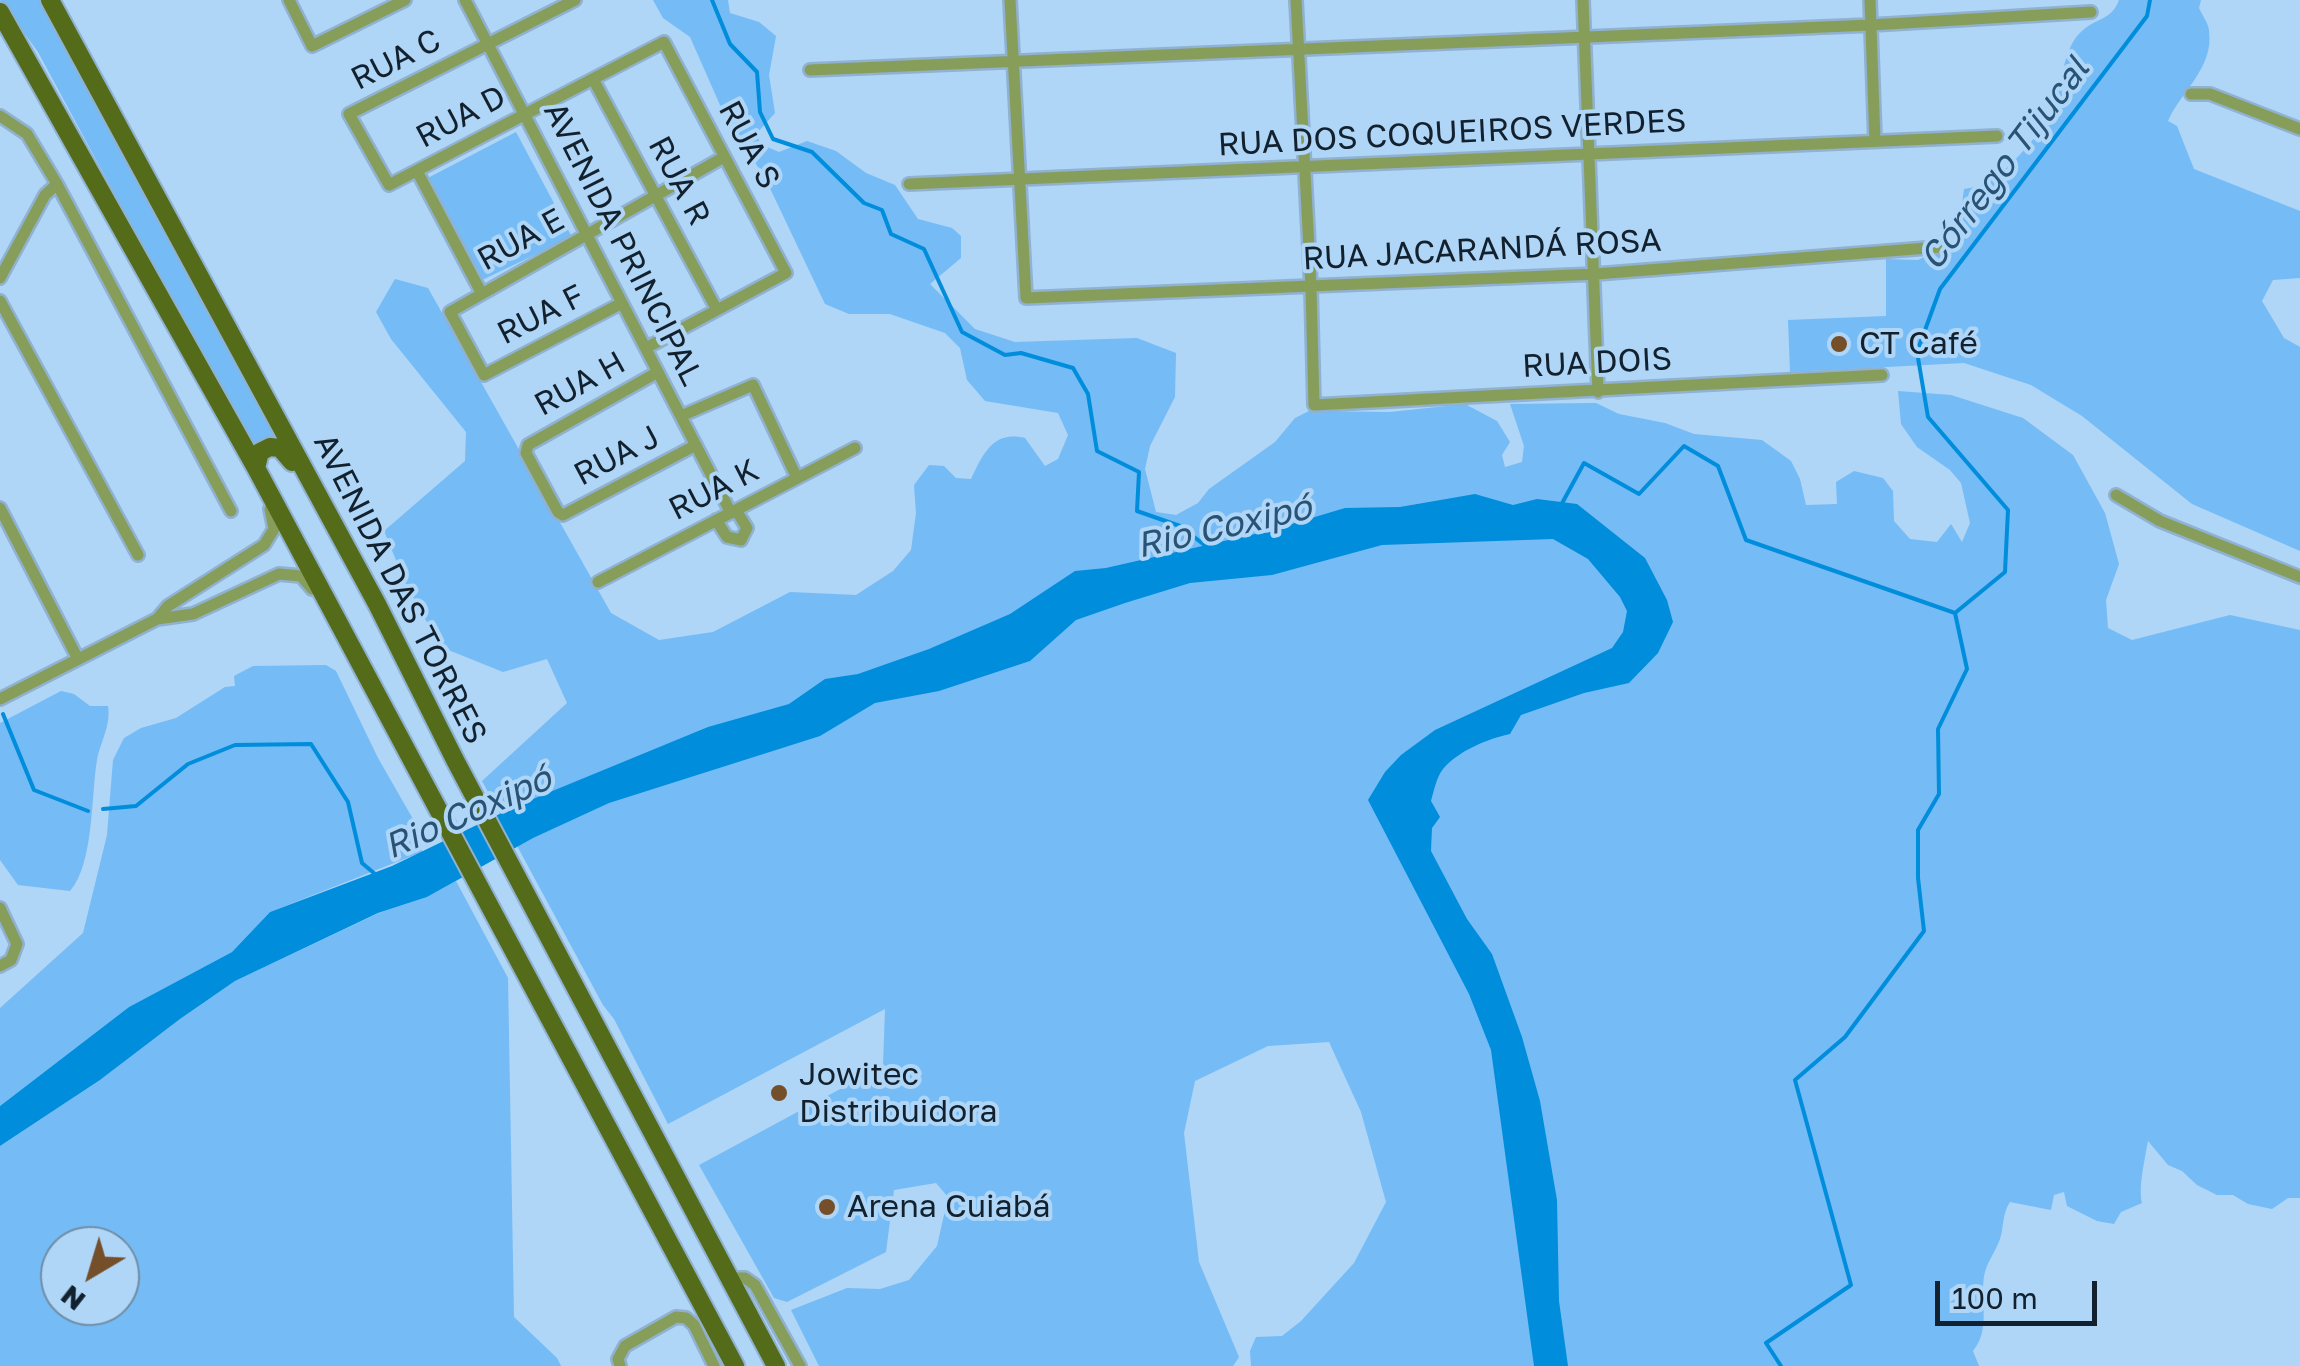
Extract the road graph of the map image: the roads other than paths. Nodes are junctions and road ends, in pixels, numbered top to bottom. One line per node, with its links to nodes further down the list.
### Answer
1 (50, 0): 63 (main road, AVENIDA DAS TORRES)
2 (288, 0): 3 (street)
3 (404, 0)
4 (465, 0): 15 (street, AVENIDA PRINCIPAL)
5 (575, 0): 15 (street, RUA C)
6 (1010, 0): 17 (street)
7 (1296, 0): 16 (street)
8 (1583, 0): 13 (street)
9 (1870, 0): 12 (street)
10 (0, 12): 52 (main road, AVENIDA DAS TORRES)
11 (2091, 12): 12 (street)
12 (1871, 25): 13 (street); 25 (street)
13 (1584, 36): 16 (street); 26 (street)
14 (664, 42): 19 (street, RUA D); 27 (street, RUA S)
15 (488, 44): 21 (street, AVENIDA PRINCIPAL); 33 (street, RUA C)
16 (1298, 47): 17 (street); 28 (street)
17 (1012, 60): 18 (street); 30 (street)
18 (810, 70)
19 (593, 78): 21 (street, RUA D); 34 (street, RUA R)
20 (2191, 94): 23 (street)
21 (524, 114): 29 (street, RUA D); 35 (street, AVENIDA PRINCIPAL)
22 (0, 116): 31 (street)
23 (2300, 129)
24 (1998, 136): 25 (street, RUA DOS COQUEIROS VERDES)
25 (1875, 141): 26 (street, RUA DOS COQUEIROS VERDES)
26 (1589, 154): 28 (street, RUA DOS COQUEIROS VERDES); 37 (street)
27 (724, 157): 34 (street, RUA E); 43 (street, RUA S)
28 (1304, 168): 30 (street, RUA DOS COQUEIROS VERDES); 39 (street)
29 (417, 171): 33 (street, RUA D); 40 (street)
30 (1020, 181): 32 (street, RUA DOS COQUEIROS VERDES); 39 (street, RUA JACARANDÁ ROSA)
31 (57, 184): 38 (street); 56 (street)
32 (909, 184)
33 (389, 186)
34 (656, 196): 35 (street, RUA E); 43 (street, RUA R)
35 (587, 235): 40 (street, RUA E); 42 (street, AVENIDA PRINCIPAL)
36 (1940, 247): 37 (street, RUA JACARANDÁ ROSA)
37 (1596, 274): 39 (street, RUA JACARANDÁ ROSA); 48 (street)
38 (0, 278)
39 (1312, 286): 48 (street, RUA DOIS)
40 (482, 294): 47 (street, RUA E)
41 (0, 301): 60 (street)
42 (622, 304): 44 (street, AVENIDA PRINCIPAL); 47 (street, RUA F)
43 (717, 310): 44 (street)
44 (646, 348): 45 (street, AVENIDA PRINCIPAL)
45 (658, 372): 49 (street, AVENIDA PRINCIPAL); 58 (street, RUA H)
46 (1882, 374): 48 (street, RUA DOIS)
47 (484, 376)
48 (1598, 392)
49 (681, 416): 50 (street, AVENIDA PRINCIPAL); 53 (street)
50 (696, 445): 57 (street, AVENIDA PRINCIPAL); 58 (street, RUA J)
51 (855, 448): 53 (street, RUA K)
52 (256, 468): 63 (main road); 64 (street); 65 (main road, AVENIDA DAS TORRES)
53 (797, 478): 57 (street, RUA K)
54 (2116, 495): 61 (street)
55 (0, 508): 66 (street)
56 (231, 511)
57 (733, 511): 59 (street, RUA K); 59 (street)
58 (563, 515)
59 (716, 520): 62 (street, RUA K)
60 (138, 555)
61 (2300, 577)
62 (598, 582)
63 (377, 604): 70 (main road, AVENIDA DAS TORRES)
64 (157, 619): 65 (street); 66 (street)
65 (345, 633): 73 (main road, AVENIDA DAS TORRES)
66 (78, 659): 67 (street)
67 (0, 699)
68 (0, 908): 69 (street)
69 (0, 966)
70 (727, 1278): 74 (main road, AVENIDA DAS TORRES); 75 (street)
71 (620, 1366): 72 (street)
72 (714, 1366)
73 (734, 1366)
74 (776, 1366)
75 (800, 1366)

